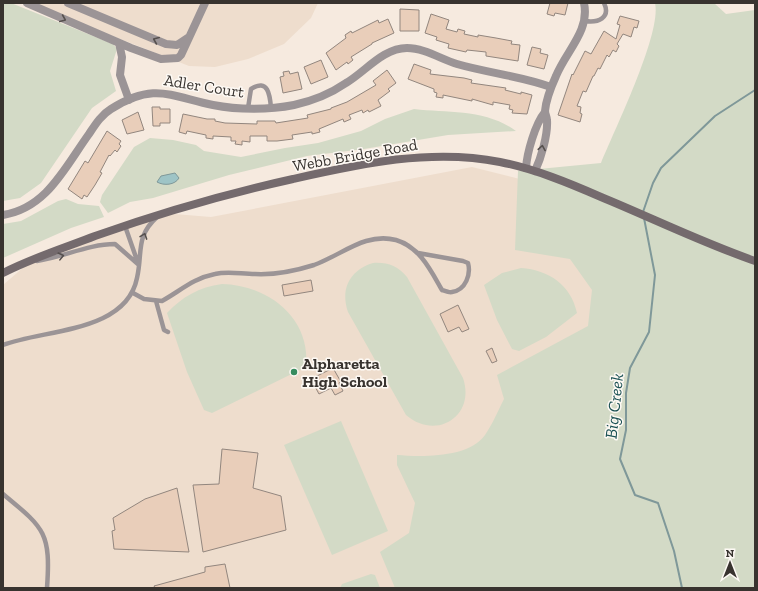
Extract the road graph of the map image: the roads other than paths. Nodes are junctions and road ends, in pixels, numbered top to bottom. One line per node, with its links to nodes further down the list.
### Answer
1 (27, 3): 8 (street, one-way to 8)
2 (68, 3): 7 (street, one-way to 2)
3 (205, 3): 7 (street)
4 (584, 3): 6 (street)
5 (604, 3): 6 (lane)
6 (585, 21): 11 (street)
7 (191, 36): 9 (street)
8 (118, 43): 9 (street); 10 (street)
9 (130, 48): 10 (street)
10 (122, 57): 12 (street)
11 (551, 87): 14 (street, Adler Court); 15 (street)
12 (129, 100): 13 (street, Adler Court); 21 (street, Adler Court)
13 (248, 108): 14 (street, Adler Court); 14 (lane)
14 (271, 108)
15 (545, 112): 16 (street); 17 (street)
16 (537, 129): 17 (lane); 18 (street)
17 (545, 131): 19 (street, one-way to 17)
18 (526, 168): 19 (street, Webb Bridge Road); 20 (street, Webb Bridge Road)
19 (534, 171): 24 (street, Webb Bridge Road)
20 (162, 213): 22 (street, Webb Bridge Road); 26 (lane, one-way to 20)
21 (3, 215)
22 (124, 226): 25 (street, Webb Bridge Road); 26 (lane)
23 (418, 253): 23 (lane); 29 (lane)
24 (755, 261)
25 (23, 263): 26 (lane, one-way to 26); 27 (street, Webb Bridge Road)
26 (139, 265): 28 (lane)
27 (3, 273)
28 (132, 293): 29 (lane); 31 (lane)
29 (156, 301): 30 (lane)
30 (168, 332)
31 (3, 345)
32 (3, 494): 33 (lane)
33 (47, 588)

